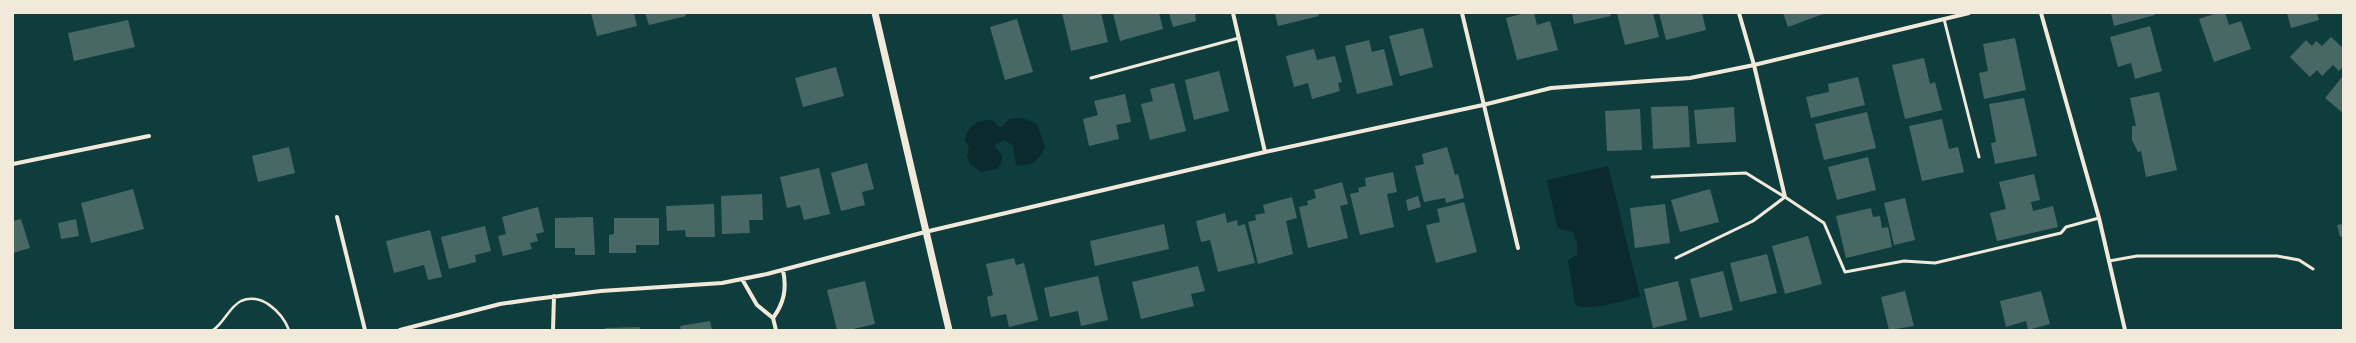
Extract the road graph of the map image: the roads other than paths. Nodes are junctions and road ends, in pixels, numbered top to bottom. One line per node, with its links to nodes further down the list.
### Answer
1 (875, 13): 20 (street)
2 (1233, 13): 8 (street)
3 (1462, 13): 11 (street)
4 (1739, 13): 9 (street)
5 (1969, 13): 7 (street)
6 (2041, 13): 19 (street)
7 (1944, 19): 9 (street); 14 (lane)
8 (1239, 38): 10 (lane); 13 (street)
9 (1754, 65): 11 (street); 17 (street)
10 (1092, 78)
11 (1483, 105): 13 (street); 21 (street)
12 (150, 136): 15 (street)
13 (1265, 152): 20 (street)
14 (1979, 157)
15 (13, 164)
16 (1652, 177): 17 (lane)
17 (1785, 197): 19 (lane); 22 (lane)
18 (337, 216): 29 (street)
19 (2099, 218): 23 (street)
20 (925, 232): 25 (street); 33 (street)
21 (1518, 248)
22 (1676, 258)
23 (2109, 261): 24 (lane); 34 (street)
24 (2313, 269)
25 (783, 270): 26 (street); 28 (street)
26 (742, 279): 27 (street); 28 (street)
27 (554, 296): 30 (street); 31 (street)
28 (773, 318): 32 (street)
29 (365, 330)
30 (400, 330)
31 (553, 330)
32 (776, 330)
33 (949, 330)
34 (2125, 330)

